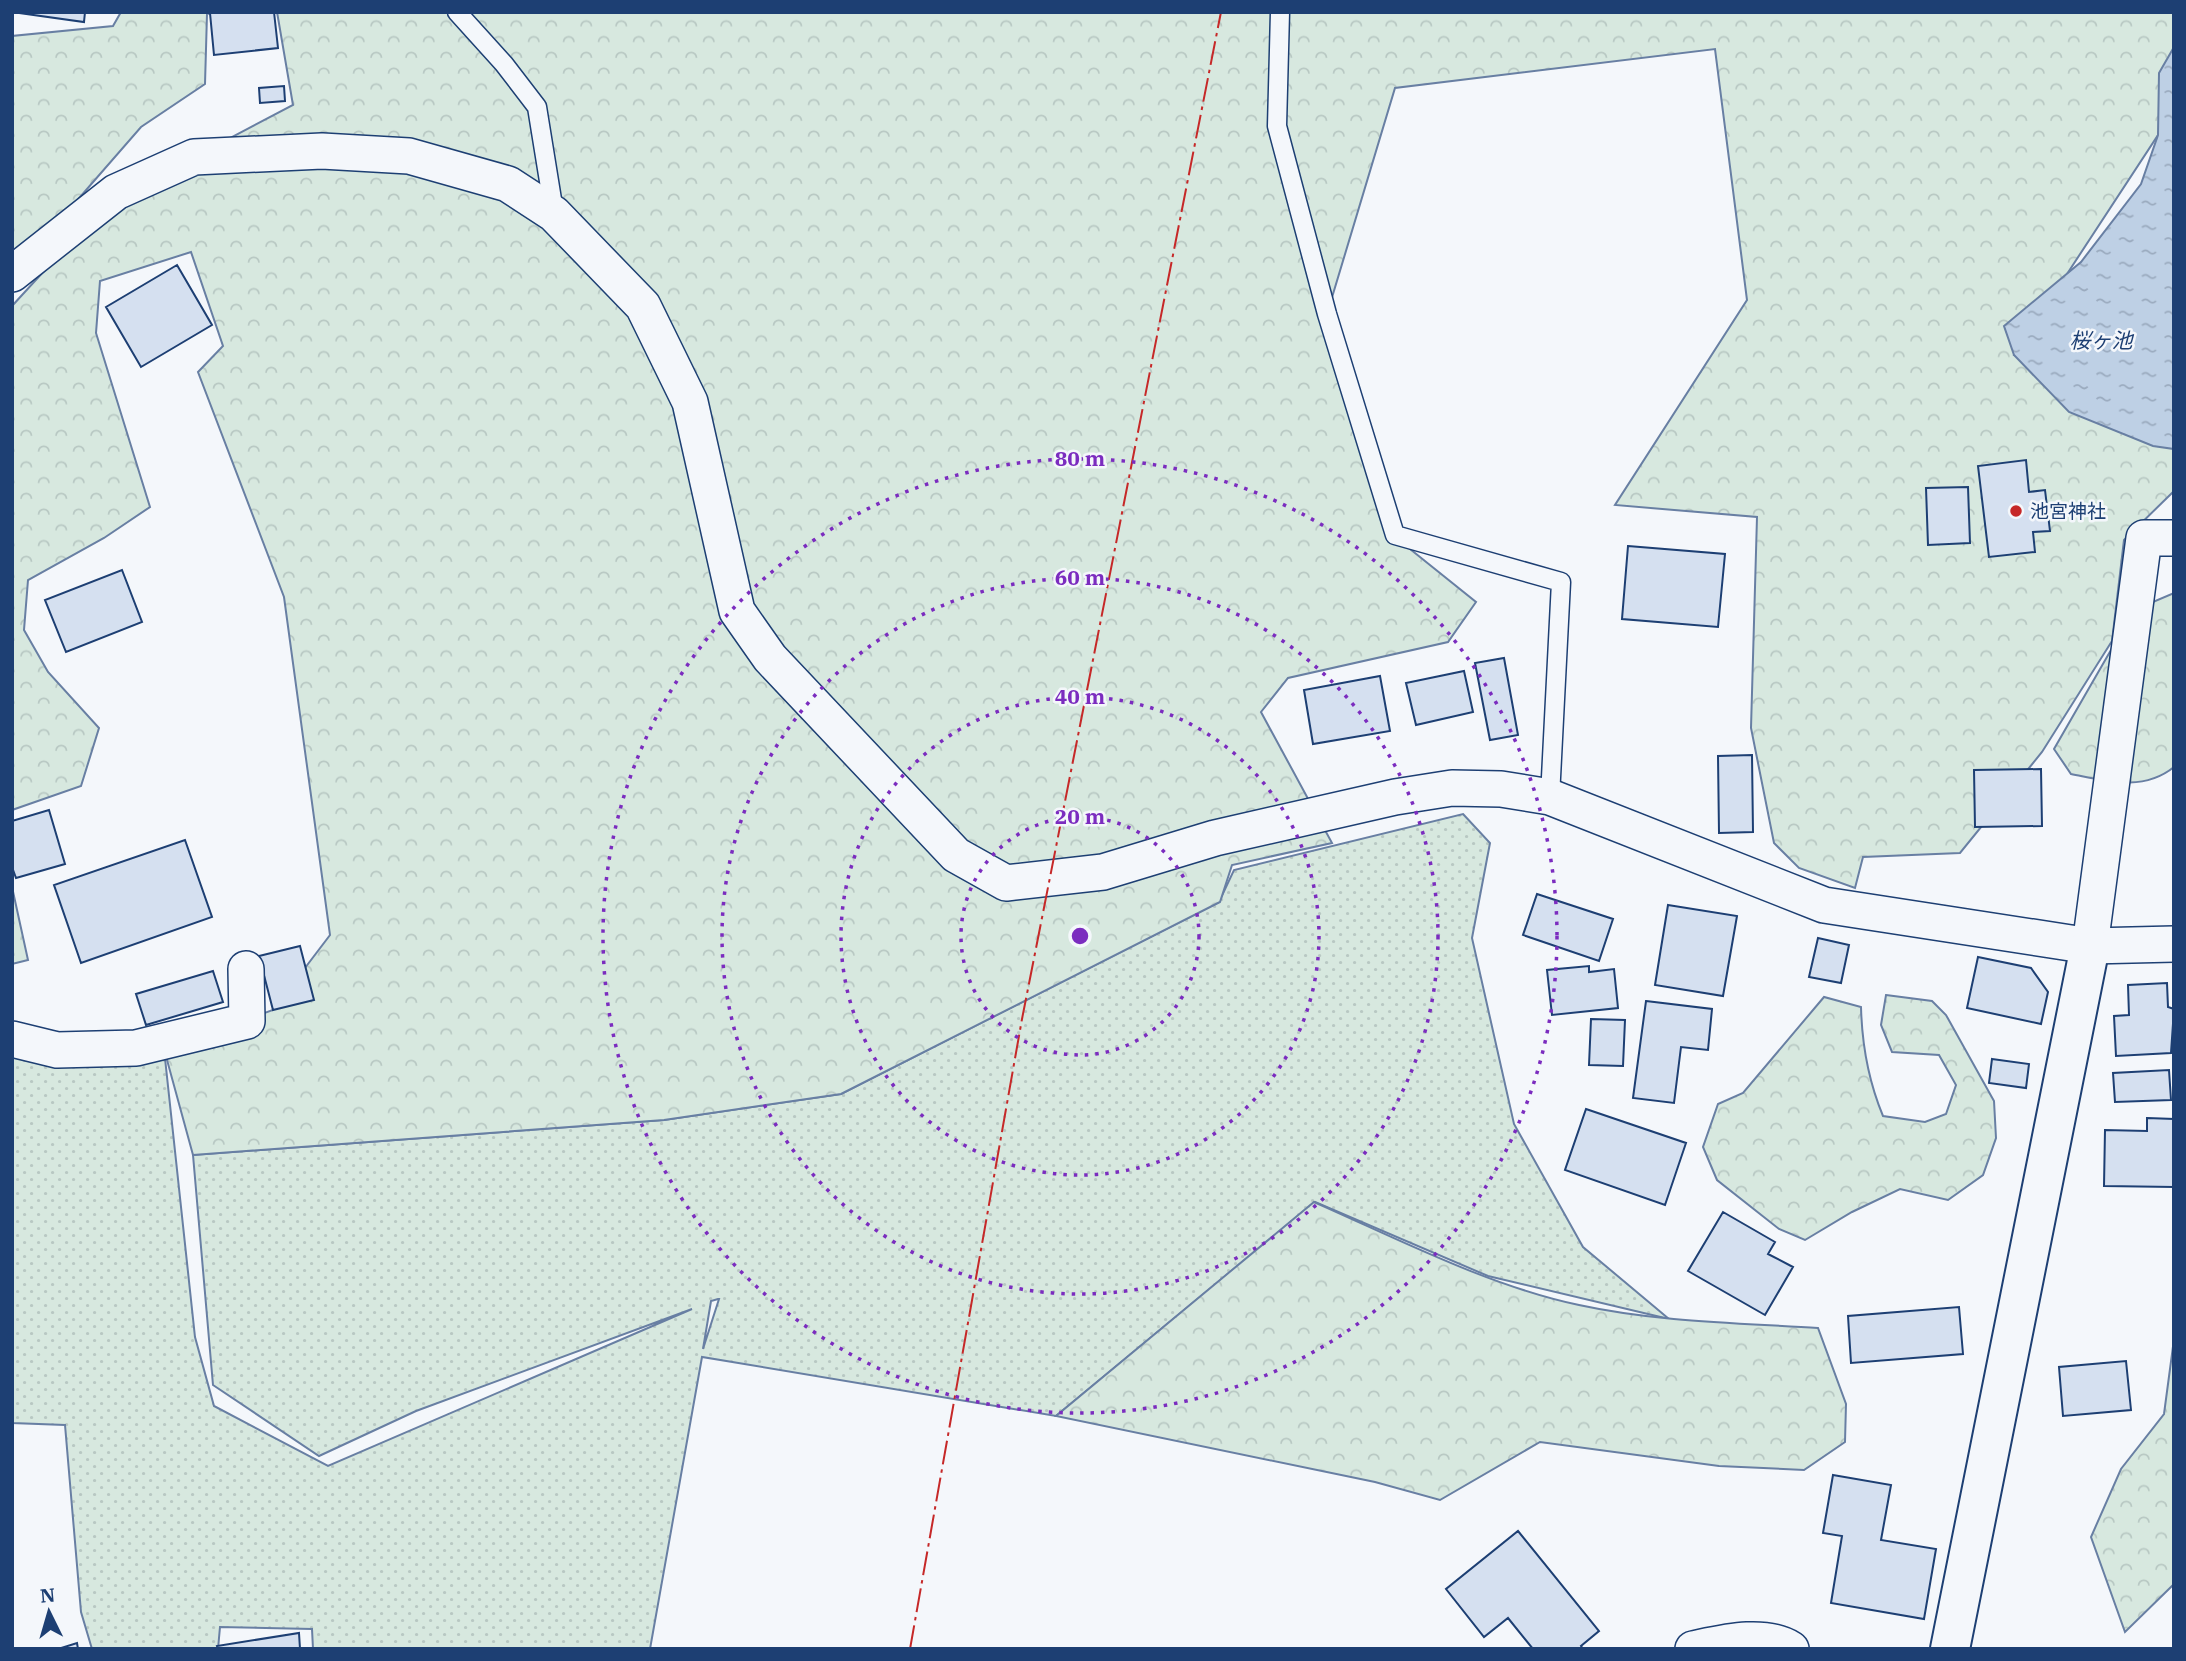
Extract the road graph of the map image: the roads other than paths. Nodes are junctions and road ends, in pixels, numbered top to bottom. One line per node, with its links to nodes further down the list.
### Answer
1 (457, 12): 3 (lane)
2 (1280, 12): 6 (lane)
3 (554, 214): 4 (street); 6 (street)
4 (12, 274)
5 (2174, 538): 8 (street)
6 (1550, 797): 8 (street)
7 (2174, 944): 8 (street)
8 (2090, 946): 13 (street)
9 (246, 969): 10 (street)
10 (12, 1039)
11 (1693, 1649): 12 (street)
12 (1791, 1649)
13 (1950, 1649)

